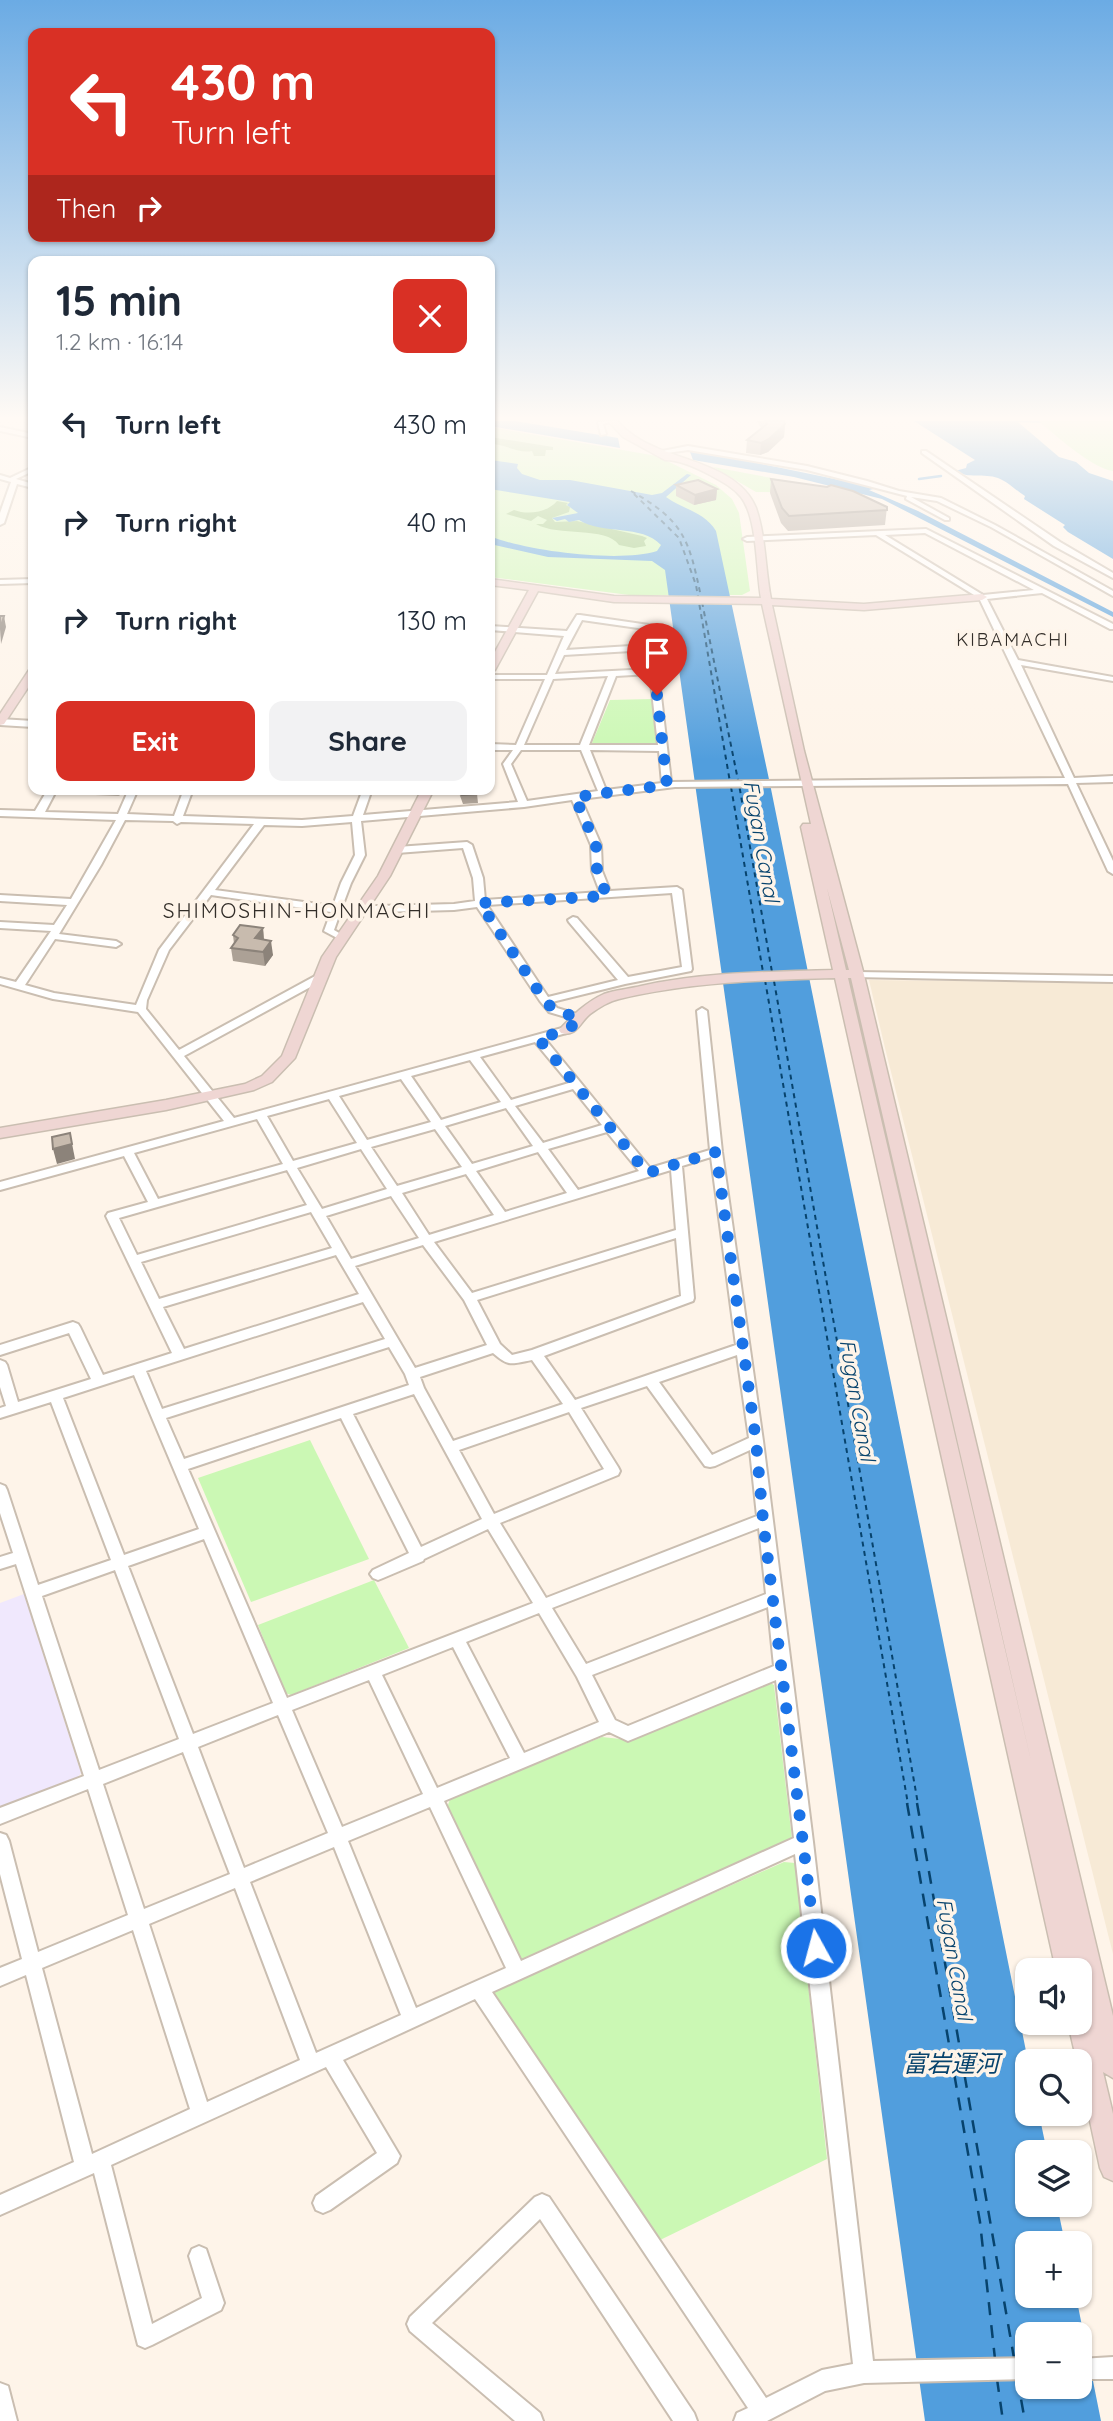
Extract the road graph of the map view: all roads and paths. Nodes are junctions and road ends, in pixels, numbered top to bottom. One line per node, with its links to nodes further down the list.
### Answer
1 (749, 534): 8 (street)
2 (863, 534): 8 (street)
3 (879, 534): 18 (street)
4 (932, 534): 16 (street)
5 (1007, 534): 17 (street)
6 (1012, 534): 9 (street)
7 (1043, 534): 9 (street)
8 (751, 542): 19 (street)
9 (1068, 551): 11 (street)
10 (750, 570): 19 (street)
11 (1113, 576)
12 (28, 581): 13 (street)
13 (0, 582)
14 (495, 583): 15 (street)
15 (535, 588): 19 (street); 22 (street)
16 (1043, 591): 18 (street); 20 (street)
17 (1113, 594)
18 (982, 597): 19 (street); 27 (street)
19 (762, 601): 41 (street)
20 (1113, 627)
21 (495, 628): 22 (street)
22 (512, 629): 23 (street); 26 (street)
23 (569, 634): 24 (street); 25 (street)
24 (651, 647): 25 (street); 28 (street)
25 (562, 653): 31 (street)
26 (495, 661)
27 (1015, 662): 32 (street); 42 (street)
28 (654, 671): 29 (street); 39 (street)
29 (613, 674): 31 (street); 38 (street)
30 (495, 677): 31 (street)
31 (552, 677): 37 (street)
32 (1113, 679)
33 (28, 681): 34 (street)
34 (0, 722): 35 (street)
35 (28, 724)
36 (495, 747): 37 (street)
37 (519, 747): 38 (street); 51 (street)
38 (584, 747): 39 (street); 44 (street)
39 (663, 748): 43 (street)
40 (1113, 779): 42 (street)
41 (794, 782): 42 (street); 43 (street); 73 (street)
42 (1070, 782): 60 (street)
43 (667, 785): 44 (street)
44 (603, 793): 50 (street)
45 (50, 795): 53 (street)
46 (132, 795): 55 (street)
47 (187, 795): 57 (street)
48 (366, 795): 56 (street)
49 (425, 795): 54 (street)
50 (575, 797): 51 (street); 62 (street)
51 (524, 804): 54 (street)
52 (0, 813): 53 (street)
53 (38, 815): 55 (street)
54 (415, 815): 56 (street); 59 (street)
55 (122, 819): 57 (street); 64 (street)
56 (356, 820): 58 (street); 66 (street)
57 (177, 821): 58 (street)
58 (260, 823): 61 (street)
59 (397, 850): 65 (street); 67 (street)
60 (1113, 871)
61 (209, 892): 66 (street); 80 (street)
62 (607, 896): 65 (street); 77 (street)
63 (0, 898): 64 (street)
64 (74, 902): 70 (street)
65 (480, 903): 67 (street); 79 (street)
66 (337, 910): 67 (street); 71 (street)
67 (360, 910): 71 (street)
68 (573, 920): 77 (street)
69 (0, 925): 70 (street)
70 (54, 932): 72 (street); 78 (street)
71 (341, 937): 74 (street)
72 (116, 944)
73 (849, 974): 75 (street); 82 (street); 166 (street); 175 (street)
74 (321, 977): 85 (street); 90 (street)
75 (1113, 979)
76 (0, 981): 78 (street)
77 (625, 981): 79 (street)
78 (20, 985): 80 (street)
79 (545, 1001): 82 (street)
80 (141, 1009): 85 (street)
81 (702, 1011): 100 (street)
82 (579, 1018): 83 (street)
83 (566, 1030): 84 (street)
84 (538, 1038): 86 (street); 88 (street)
85 (178, 1055): 90 (street)
86 (472, 1056): 87 (street); 91 (street)
87 (404, 1075): 89 (street); 94 (street)
88 (576, 1086): 91 (street); 95 (street)
89 (332, 1095): 92 (street); 97 (street)
90 (211, 1096): 93 (street); 96 (street)
91 (508, 1105): 94 (street); 98 (street)
92 (260, 1114): 93 (street); 102 (street)
93 (231, 1122): 99 (street)
94 (438, 1124): 97 (street); 103 (street)
95 (610, 1127): 98 (street); 104 (street)
96 (0, 1133)
97 (365, 1145): 102 (street); 106 (street)
98 (540, 1147): 103 (street); 107 (street)
99 (127, 1152): 105 (street); 108 (street)
100 (716, 1152): 101 (street); 121 (street)
101 (676, 1164): 104 (street); 111 (street)
102 (290, 1166): 108 (street); 109 (street)
103 (469, 1169): 106 (street); 110 (street)
104 (647, 1173): 107 (street)
105 (0, 1186)
106 (395, 1191): 109 (street); 112 (street)
107 (575, 1195): 110 (street)
108 (155, 1204): 114 (street)
109 (316, 1210): 113 (street); 114 (street)
110 (502, 1217): 112 (street)
111 (682, 1233): 117 (street); 123 (street)
112 (426, 1240): 115 (street); 117 (street)
113 (339, 1250): 115 (street); 118 (street)
114 (134, 1260): 118 (street)
115 (348, 1264): 116 (street)
116 (366, 1296): 119 (street); 124 (street)
117 (469, 1298): 120 (street)
118 (156, 1305): 124 (street)
119 (393, 1341): 129 (street); 134 (street)
120 (495, 1347): 123 (street); 129 (street)
121 (743, 1348): 127 (street); 135 (street)
122 (0, 1350): 128 (street)
123 (534, 1354): 131 (street)
124 (180, 1355): 126 (street)
125 (0, 1365): 132 (street)
126 (138, 1368): 128 (street); 134 (street)
127 (650, 1380): 131 (street); 135 (street)
128 (99, 1381): 130 (street)
129 (415, 1381): 133 (street); 136 (street)
130 (55, 1395): 132 (street); 144 (street)
131 (572, 1406): 136 (street); 140 (street)
132 (7, 1411)
133 (345, 1413): 137 (street); 143 (street)
134 (158, 1415): 137 (street)
135 (756, 1441): 139 (street)
136 (450, 1447): 140 (street)
137 (180, 1466): 141 (street)
138 (0, 1490): 142 (street)
139 (763, 1520): 148 (street); 149 (street)
140 (491, 1521): 143 (street); 149 (street)
141 (207, 1532): 144 (street); 154 (street)
142 (21, 1556): 145 (street); 147 (street)
143 (418, 1557): 146 (street)
144 (121, 1562): 147 (street); 156 (street)
145 (0, 1563)
146 (378, 1574)
147 (33, 1593): 158 (street)
148 (773, 1598): 151 (street); 153 (street)
149 (542, 1605): 150 (street); 153 (street)
150 (457, 1639): 152 (street); 157 (street)
151 (782, 1670): 155 (street); 163 (street)
152 (373, 1672): 154 (street); 159 (street)
153 (583, 1672): 155 (street)
154 (283, 1707): 156 (street); 161 (street)
155 (609, 1724): 157 (street)
156 (189, 1743): 158 (street); 164 (street)
157 (520, 1762): 159 (street)
158 (94, 1780): 160 (street); 165 (street)
159 (433, 1797): 161 (street); 168 (street)
160 (0, 1816)
161 (338, 1837): 164 (street); 171 (street)
162 (0, 1841): 167 (street)
163 (804, 1842): 168 (street); 185 (street)
164 (240, 1878): 165 (street); 174 (street)
165 (140, 1919): 167 (street); 176 (street)
166 (1065, 1958)
167 (32, 1964): 169 (street); 177 (street)
168 (517, 1971): 170 (street)
169 (0, 1977)
170 (479, 1989): 171 (street); 187 (street)
171 (412, 2020): 173 (street)
172 (1083, 2035): 178 (street)
173 (330, 2056): 174 (street); 179 (street)
174 (311, 2064): 176 (street)
175 (1113, 2066)
176 (201, 2113): 177 (street)
177 (93, 2163): 180 (street); 181 (street)
178 (1113, 2168)
179 (323, 2203)
180 (0, 2205)
181 (199, 2256)
182 (1113, 2368): 184 (street)
183 (1015, 2369): 185 (street)
184 (1092, 2369)
185 (872, 2371): 187 (street)
186 (0, 2395): 188 (street)
187 (754, 2416)
188 (6, 2421)
189 (532, 2421): 190 (street)
190 (686, 2421)

